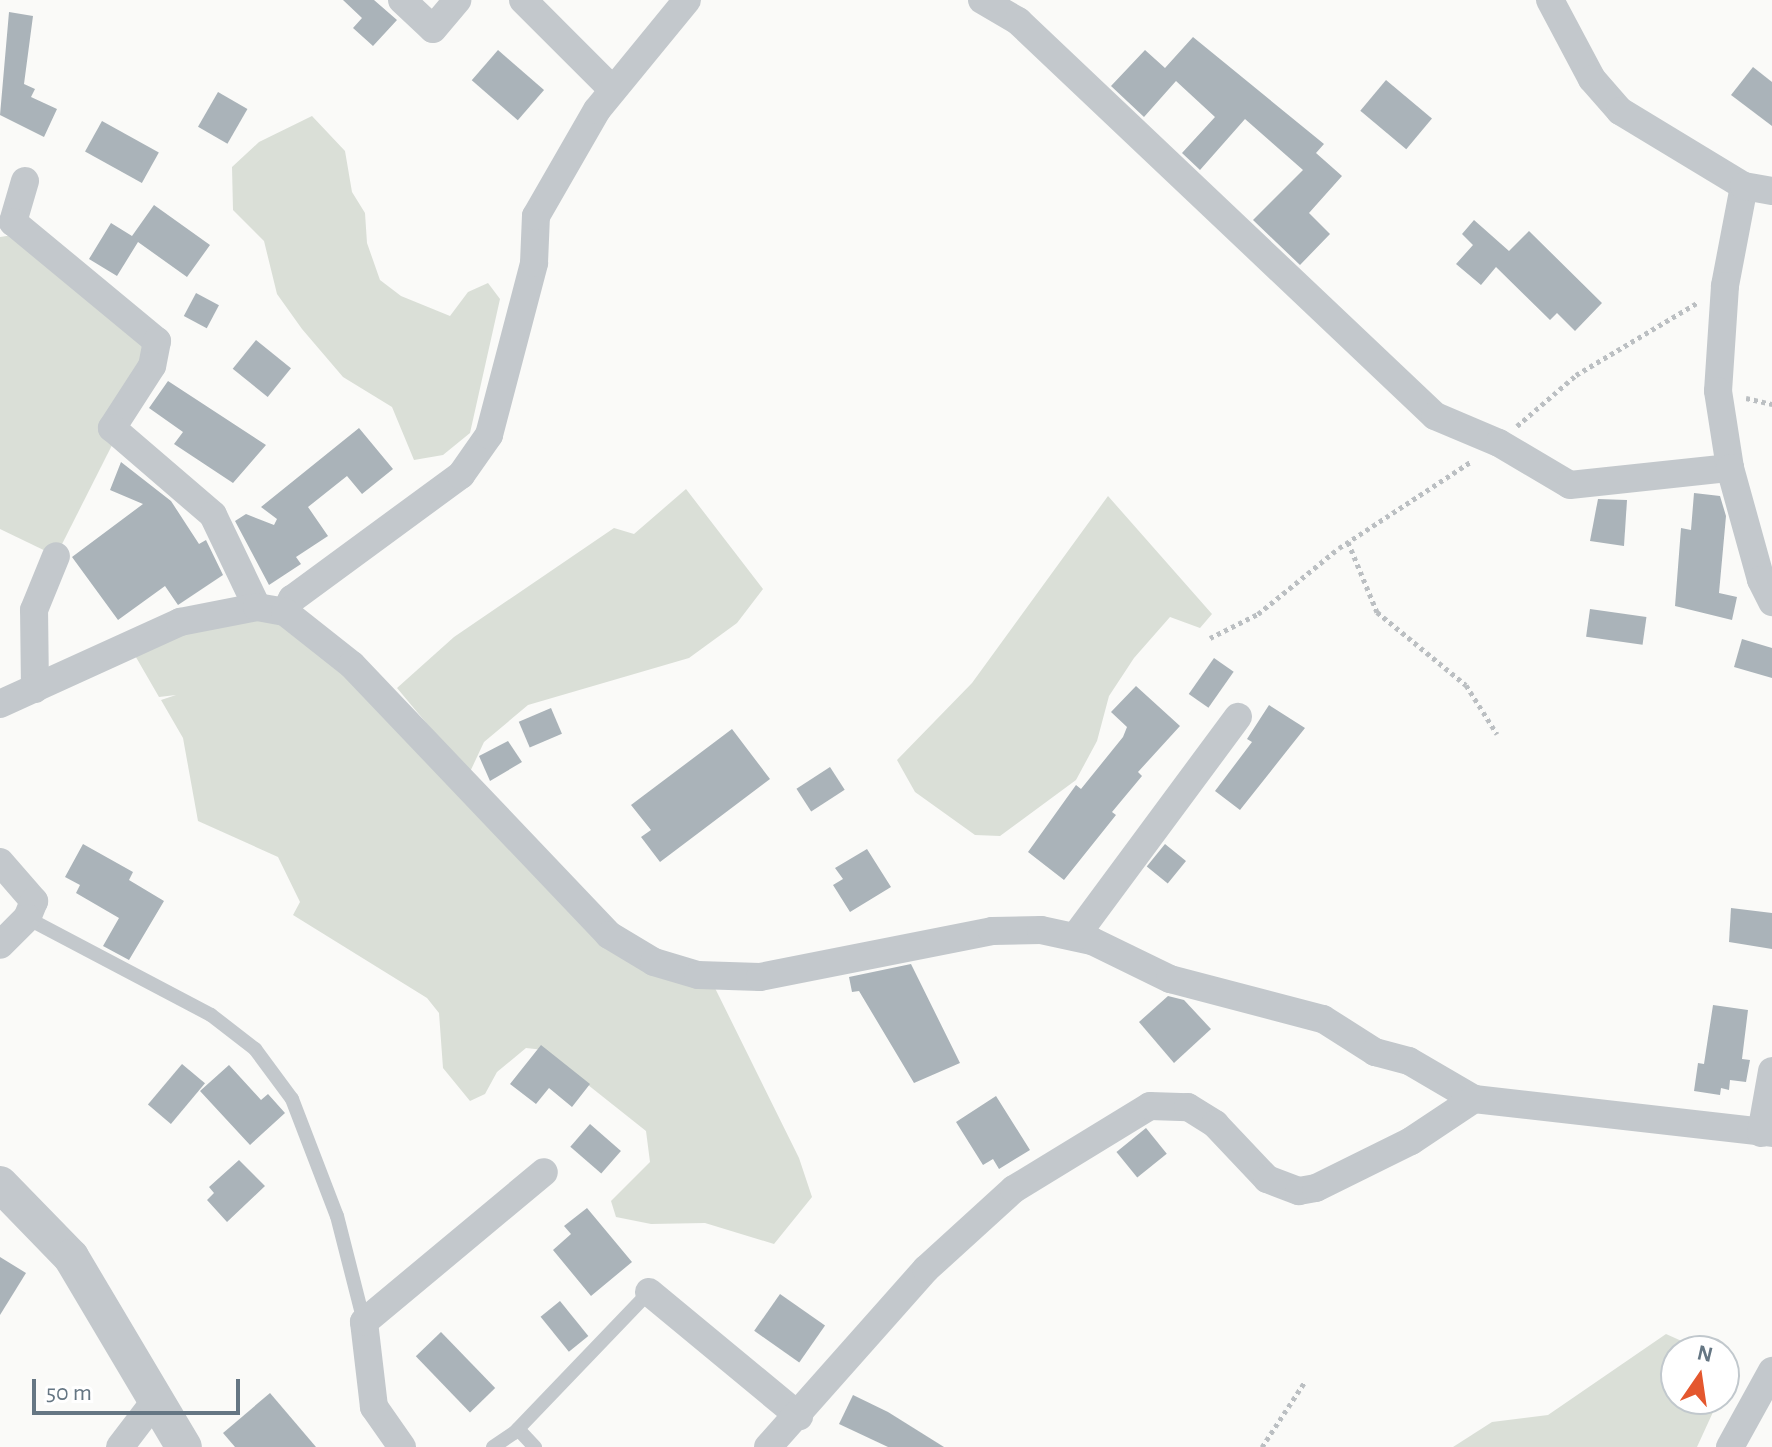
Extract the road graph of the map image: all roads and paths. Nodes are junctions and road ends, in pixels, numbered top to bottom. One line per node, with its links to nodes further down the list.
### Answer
1 (402, 0): 2 (street)
2 (457, 0)
3 (523, 0): 7 (street)
4 (687, 0): 7 (street)
5 (982, 0): 11 (street)
6 (1550, 0): 9 (street)
7 (612, 89): 16 (street)
8 (25, 181): 15 (street)
9 (1744, 186): 10 (street); 11 (street)
10 (1772, 191)
11 (1730, 468): 14 (street)
12 (1348, 542): 20 (path)
13 (56, 556): 17 (street)
14 (1772, 602)
15 (257, 607): 16 (street); 17 (street)
16 (285, 612): 23 (street)
17 (35, 689): 18 (street)
18 (0, 704)
19 (1238, 717): 23 (street)
20 (1497, 734)
21 (0, 862): 22 (street)
22 (27, 918): 24 (street); 31 (lane)
23 (1075, 937): 26 (street)
24 (0, 945)
25 (1772, 1071): 27 (street)
26 (1474, 1099): 27 (street); 35 (street)
27 (1767, 1133)
28 (544, 1172): 31 (street)
29 (0, 1184): 34 (street)
30 (649, 1292): 35 (street); 36 (lane)
31 (364, 1322): 40 (street)
32 (1772, 1371): 44 (street)
33 (1304, 1383): 43 (path)
34 (155, 1401): 38 (street); 39 (street)
35 (799, 1416): 37 (street)
36 (518, 1429): 41 (lane); 42 (lane)
37 (776, 1445)
38 (120, 1447)
39 (184, 1447)
40 (402, 1447)
41 (493, 1447)
42 (535, 1447)
43 (1262, 1447)
44 (1730, 1447)

